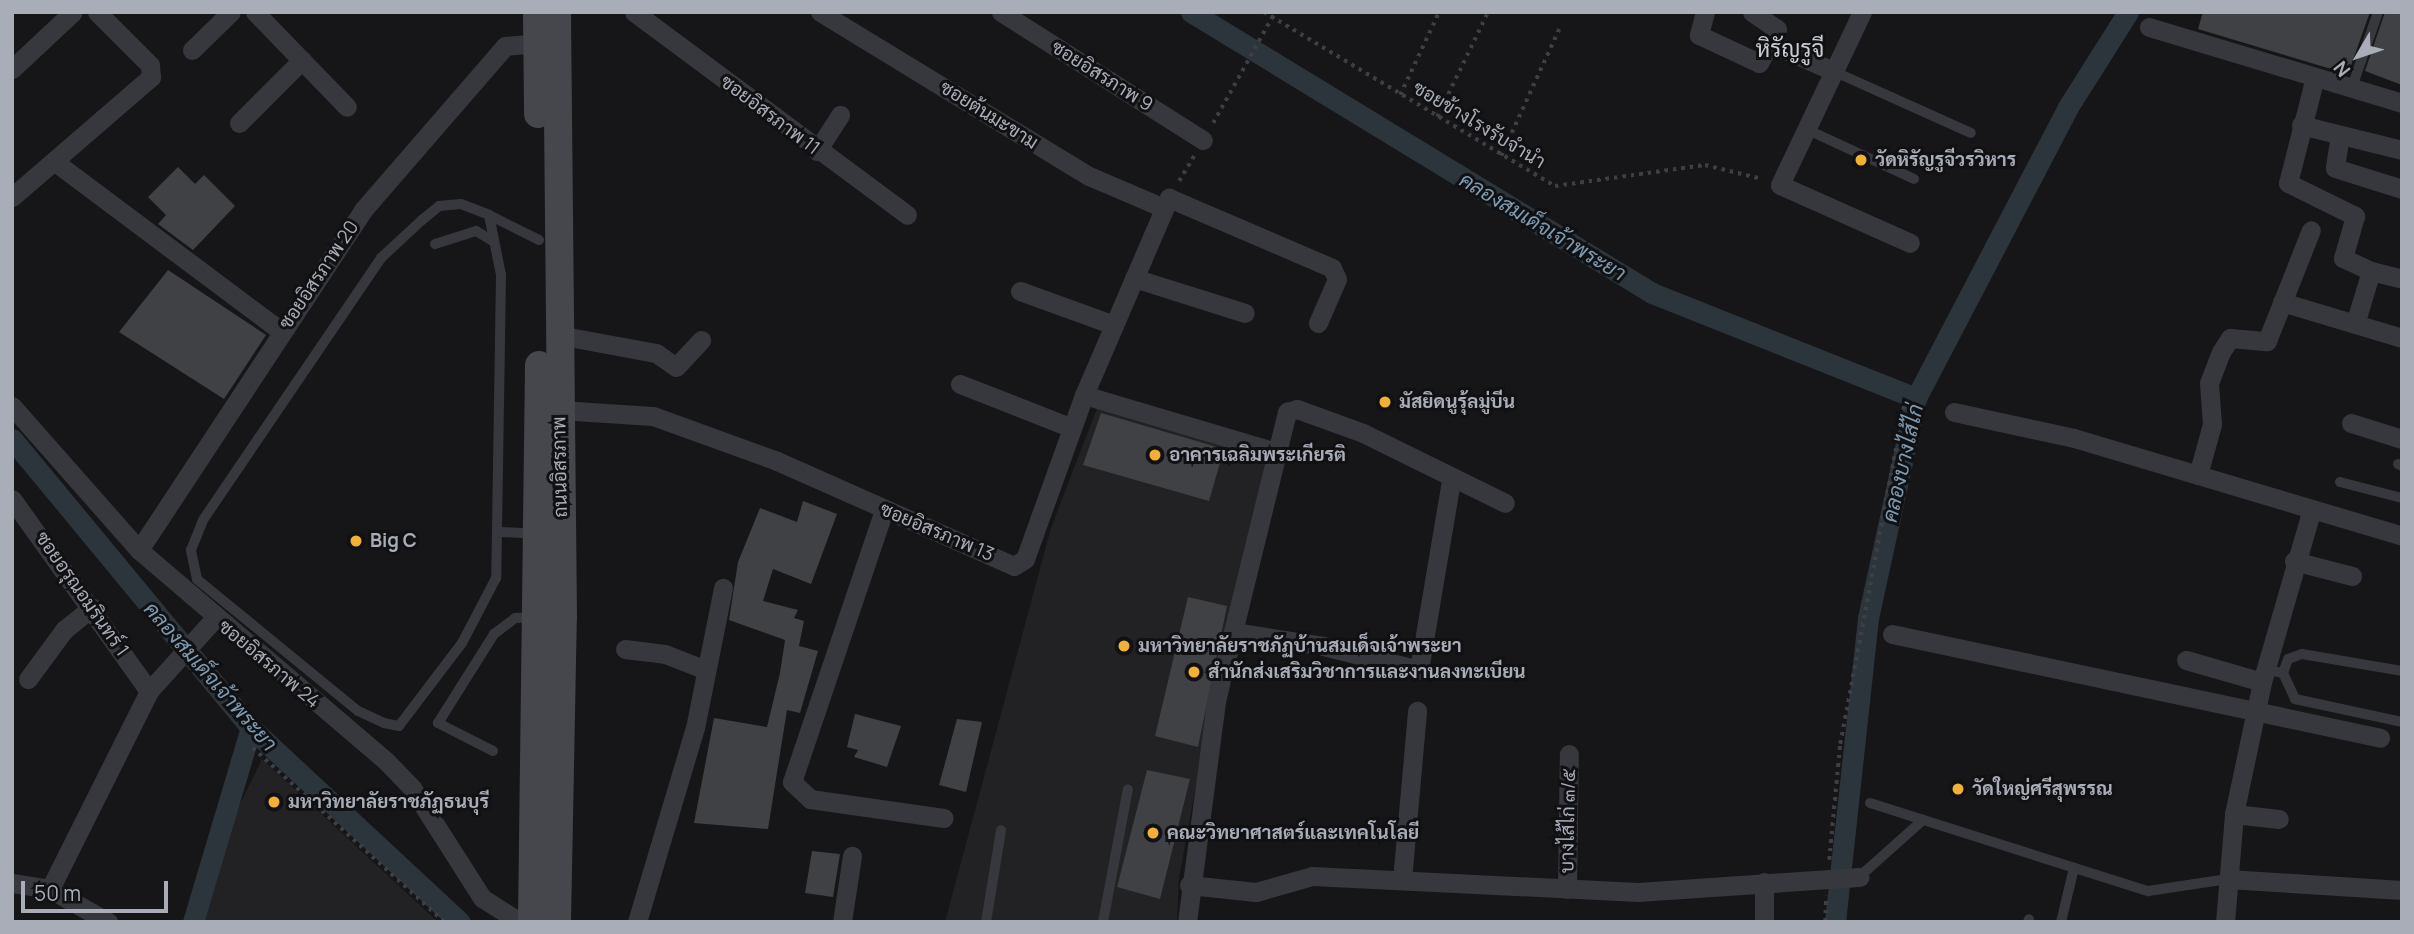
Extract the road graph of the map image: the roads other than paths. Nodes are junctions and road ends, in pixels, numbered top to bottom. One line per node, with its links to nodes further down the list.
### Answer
1 (73, 12): 19 (street)
2 (97, 12): 34 (street)
3 (231, 12): 17 (street)
4 (255, 12): 18 (street)
5 (537, 12): 15 (main road)
6 (558, 12): 56 (main road, ถนนอิสรภาพ)
7 (634, 12): 33 (street, ซอยอิสรภาพ 11)
8 (820, 12): 38 (street, ซอยต้นมะขาม)
9 (1001, 12): 31 (street, ซอยอิสรภาพ 9)
10 (1705, 12): 16 (street)
11 (1752, 12): 16 (street)
12 (1862, 12): 20 (street)
13 (2378, 12): 22 (lane)
14 (2149, 27): 21 (street)
15 (538, 43): 42 (main road); 55 (street, ซอยอิสรภาพ 20)
16 (1772, 44): 20 (street)
17 (191, 50)
18 (302, 60): 24 (street); 26 (street)
19 (12, 69)
20 (1833, 71): 28 (street); 29 (lane)
21 (2314, 81): 22 (street); 27 (street)
22 (2351, 90): 23 (street)
23 (2402, 103)
24 (347, 107)
25 (840, 115): 33 (street)
26 (239, 123)
27 (2301, 125): 30 (street); 46 (street)
28 (1805, 129): 35 (lane); 44 (street)
29 (1971, 132)
30 (2340, 135): 32 (street); 36 (street)
31 (1203, 140)
32 (2402, 150)
33 (817, 151): 40 (street, ซอยอิสรภาพ 11)
34 (55, 162): 37 (street); 55 (street)
35 (1914, 179)
36 (2402, 189)
37 (12, 197)
38 (1166, 203): 47 (street, ซอยอิสรภาพ 13); 52 (street, ซอยต้นมะขาม)
39 (489, 215): 42 (lane); 43 (lane); 76 (lane)
40 (907, 215)
41 (2311, 230): 50 (street)
42 (539, 240): 77 (main road)
43 (494, 242): 45 (lane); 76 (lane)
44 (1910, 243)
45 (435, 244)
46 (2371, 271): 48 (street); 53 (street)
47 (1134, 278): 51 (street); 54 (street, ซอยอิสรภาพ 13)
48 (2402, 279)
49 (1020, 291): 54 (street)
50 (2282, 302): 53 (street); 68 (street)
51 (1245, 313)
52 (1318, 323)
53 (2355, 324): 57 (street)
54 (1114, 325): 60 (street, ซอยอิสรภาพ 13)
55 (281, 331): 79 (street, ซอยอิสรภาพ 20)
56 (558, 335): 58 (street); 62 (main road, ถนนอิสรภาพ)
57 (2402, 338)
58 (701, 340)
59 (960, 384): 65 (street)
60 (1084, 395): 65 (street, ซอยอิสรภาพ 13); 67 (street)
61 (12, 406): 79 (street, ซอยอิสรภาพ 24)
62 (559, 410): 74 (street, ซอยอิสรภาพ 13); 85 (main road, ถนนอิสรภาพ)
63 (1954, 412): 68 (street)
64 (2351, 423): 66 (street)
65 (1072, 428): 74 (street, ซอยอิสรภาพ 13)
66 (2402, 439)
67 (1273, 451): 69 (street); 86 (street)
68 (2198, 475): 75 (street)
69 (1451, 480): 73 (street); 86 (street)
70 (2340, 482): 71 (lane)
71 (2402, 498)
72 (12, 499): 83 (street, ซอยอรุณอมรินทร์ 1)
73 (1505, 503)
74 (884, 510): 104 (street)
75 (2311, 512): 78 (street); 80 (street)
76 (501, 532): 77 (lane)
77 (539, 534): 85 (main road)
78 (2402, 536)
79 (139, 550): 84 (street, ซอยอิสรภาพ 24)
80 (2294, 561): 81 (street); 92 (street)
81 (2352, 576)
82 (723, 588): 90 (street)
83 (92, 607): 93 (street); 94 (street, ซอยอรุณอมรินทร์ 1)
84 (215, 618): 94 (street); 120 (street, ซอยอิสรภาพ 24)
85 (551, 618): 99 (lane); 121 (main road); 122 (main road, ถนนอิสรภาพ)
86 (1234, 632): 115 (street)
87 (1892, 634): 96 (street)
88 (625, 649): 90 (street)
89 (2186, 660): 92 (street)
90 (706, 670): 123 (street)
91 (2402, 671): 92 (lane)
92 (2270, 675): 96 (street); 97 (lane)
93 (29, 679)
94 (149, 691): 116 (street)
95 (1417, 711): 111 (street)
96 (2256, 712): 98 (street); 103 (street)
97 (2402, 722)
98 (2380, 737)
99 (493, 751)
100 (1569, 754): 117 (street, บางไส้ไก่ ๓/๕)
101 (1128, 789): 126 (lane)
102 (1870, 803): 106 (lane)
103 (2234, 814): 105 (street); 110 (street)
104 (944, 818)
105 (2279, 819)
106 (1923, 820): 109 (lane); 112 (lane)
107 (1001, 830): 125 (lane)
108 (852, 856): 124 (street)
109 (2074, 868): 110 (lane); 129 (lane)
110 (2228, 879): 118 (street); 130 (street)
111 (1402, 880): 115 (street); 117 (street)
112 (1841, 880): 113 (street)
113 (1764, 882): 117 (street); 128 (street)
114 (12, 883): 116 (street)
115 (1189, 885): 127 (street)
116 (50, 889): 119 (street)
117 (1567, 889)
118 (2402, 890)
119 (108, 922)
120 (520, 922)
121 (532, 922)
122 (557, 922)
123 (637, 922)
124 (842, 922)
125 (986, 922)
126 (1103, 922)
127 (1186, 922)
128 (1764, 922)
129 (2061, 922)
130 (2225, 922)

